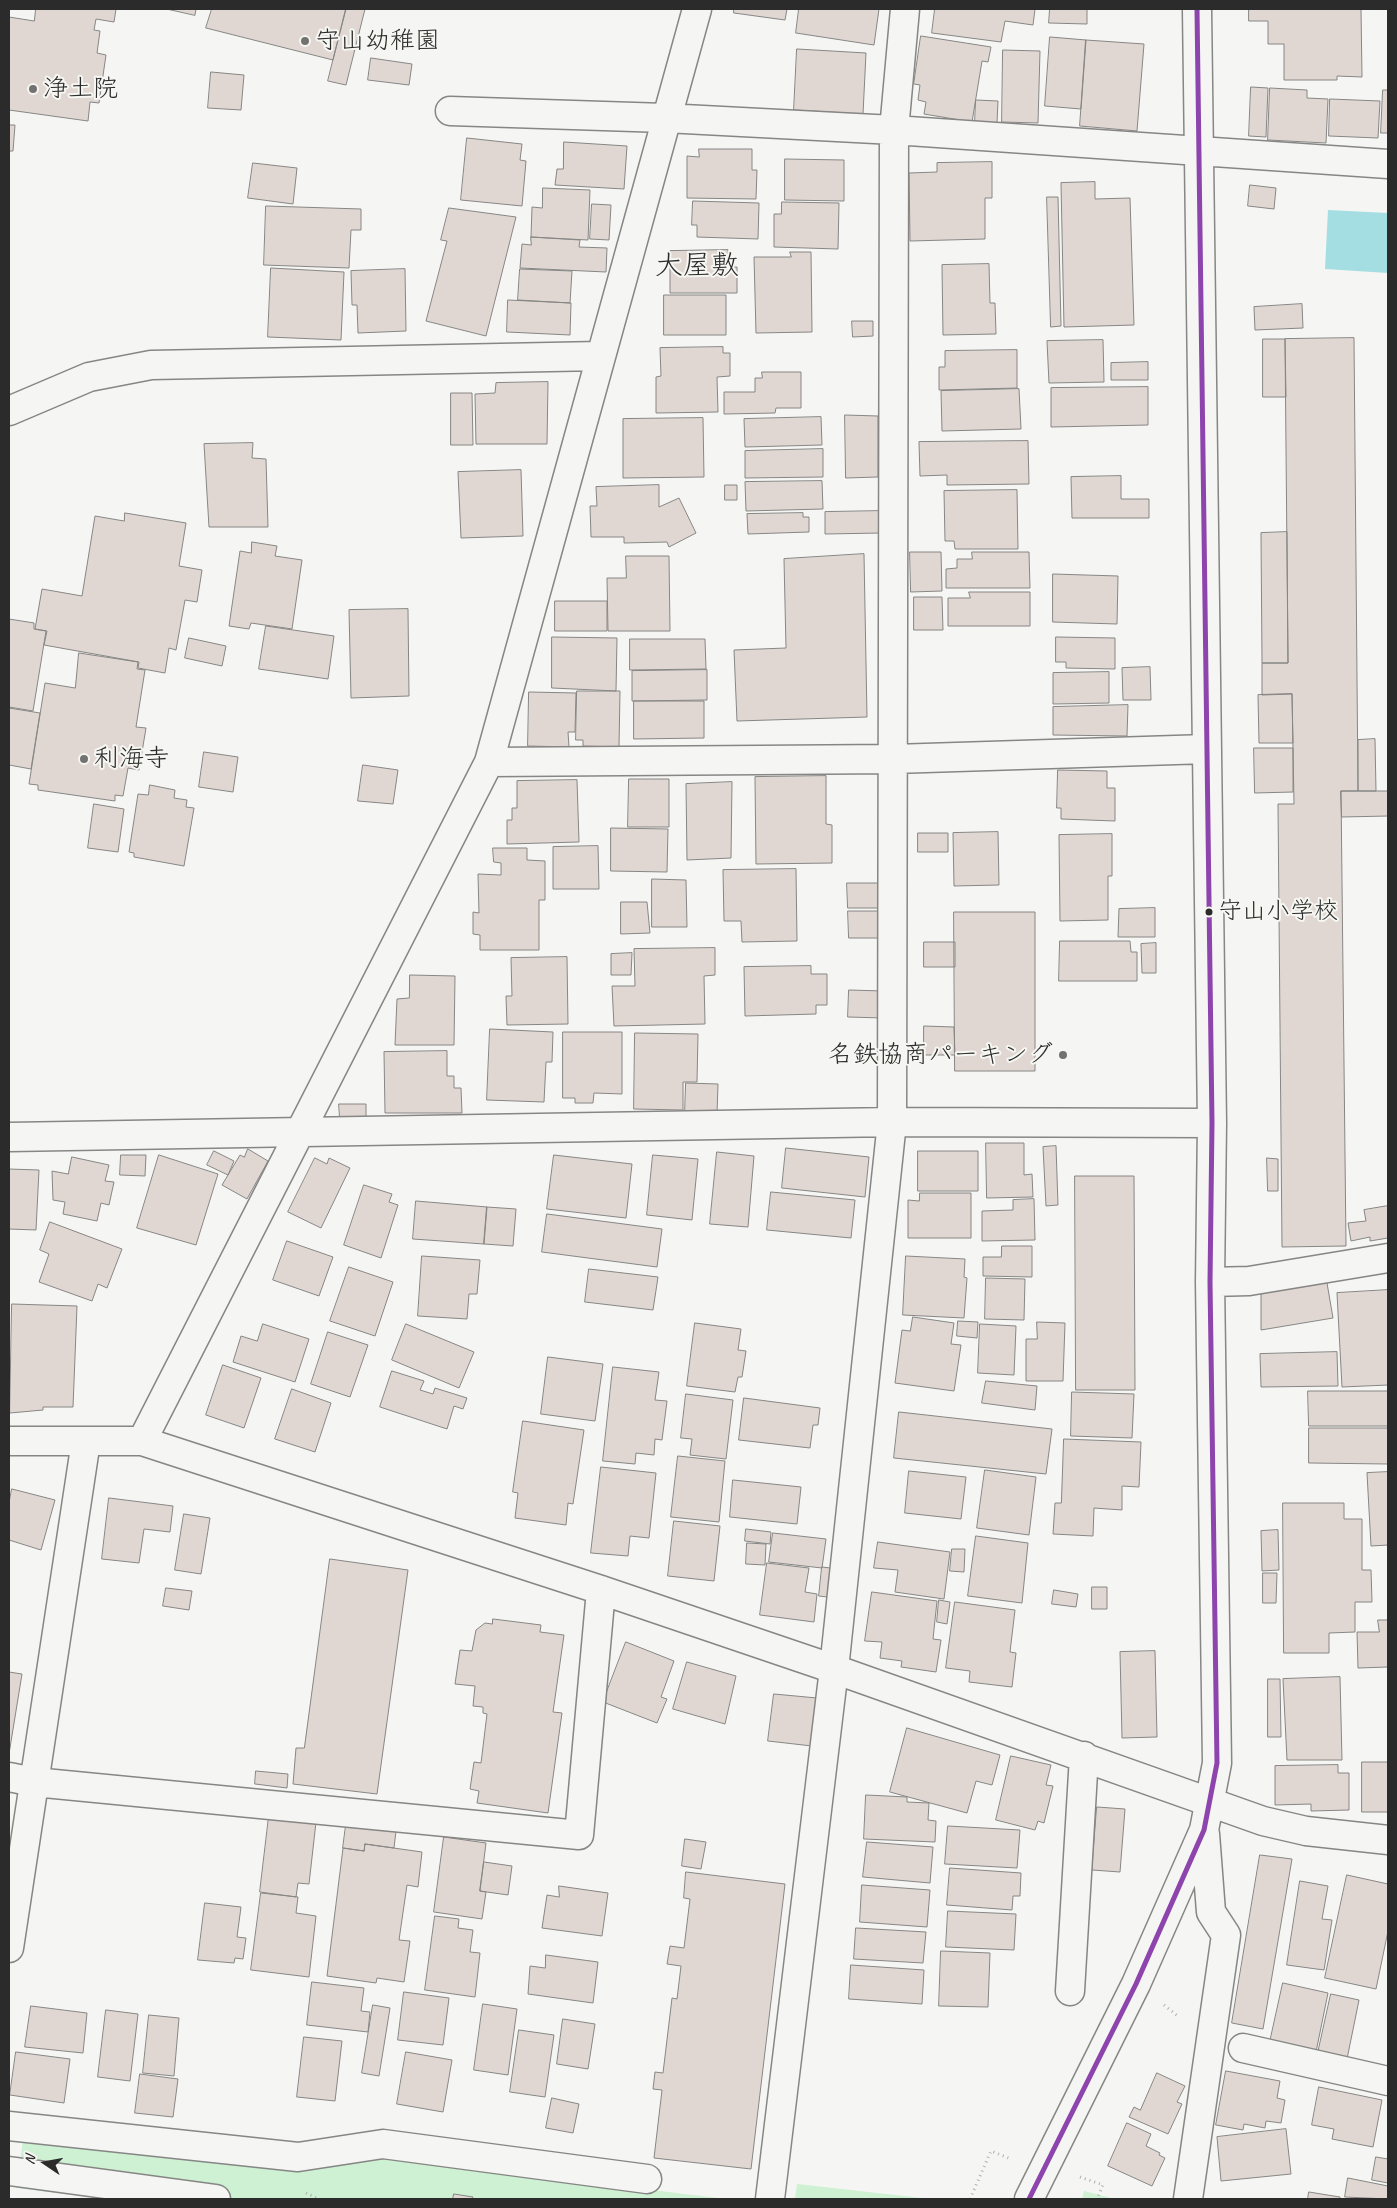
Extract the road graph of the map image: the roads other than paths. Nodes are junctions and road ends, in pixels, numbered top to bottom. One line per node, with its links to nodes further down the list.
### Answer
1 (697, 9): 5 (street)
2 (905, 9): 6 (street)
3 (1197, 9): 7 (street)
4 (450, 111): 5 (street)
5 (666, 118): 6 (street); 9 (street)
6 (894, 130): 7 (street); 12 (street)
7 (1198, 150): 8 (street); 11 (street)
8 (1388, 164)
9 (600, 356): 10 (street); 13 (street)
10 (9, 411)
11 (1206, 749): 12 (street); 15 (street)
12 (894, 759): 13 (street); 14 (street)
13 (489, 762): 16 (street)
14 (892, 1122): 15 (street); 16 (street); 24 (street)
15 (1212, 1123): 19 (street)
16 (298, 1132): 17 (street); 22 (street)
17 (9, 1137)
18 (1388, 1258): 19 (street)
19 (1210, 1282): 27 (street)
20 (9, 1441): 21 (street)
21 (86, 1441): 22 (street); 26 (street)
22 (142, 1441): 23 (street)
23 (601, 1590): 24 (street); 26 (street)
24 (834, 1669): 25 (street); 37 (street)
25 (1084, 1756): 27 (street); 31 (street)
26 (21, 1780): 30 (street)
27 (1211, 1802): 28 (street); 29 (street)
28 (1204, 1830): 39 (street); 40 (street)
29 (1388, 1840)
30 (9, 1948)
31 (1070, 1991)
32 (1243, 2048): 33 (street)
33 (1388, 2081)
34 (9, 2126): 36 (street)
35 (9, 2171): 38 (street)
36 (647, 2179)
37 (770, 2198)
38 (216, 2199)
39 (1028, 2199)
40 (1188, 2199)

